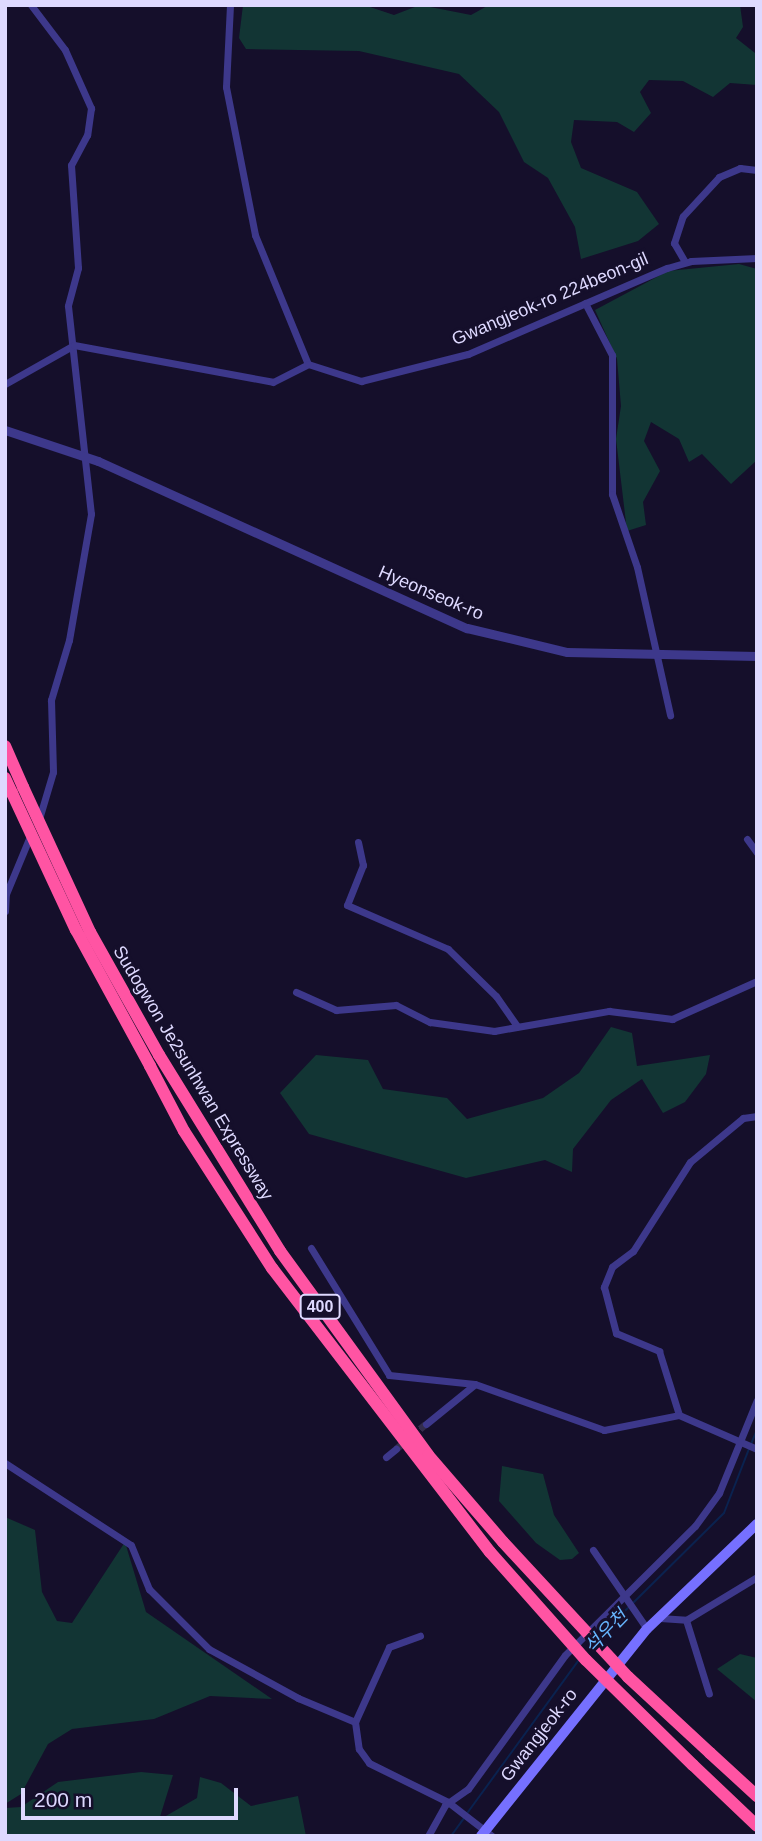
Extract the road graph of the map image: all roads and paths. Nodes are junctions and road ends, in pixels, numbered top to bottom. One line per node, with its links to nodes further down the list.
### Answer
1 (31, 5): 7 (street)
2 (230, 5): 8 (street)
3 (757, 170): 5 (street)
4 (757, 258): 5 (street, Gwangjeok-ro 224beon-gil)
5 (685, 262): 6 (street, Gwangjeok-ro 224beon-gil)
6 (585, 303): 8 (street, Gwangjeok-ro 224beon-gil); 12 (street)
7 (74, 345): 8 (street); 9 (street); 11 (street)
8 (308, 364)
9 (5, 384)
10 (5, 430): 11 (street)
11 (85, 455): 12 (street, Hyeonseok-ro); 21 (street)
12 (652, 655): 13 (street, Hyeonseok-ro); 14 (street)
13 (757, 656)
14 (670, 715)
15 (5, 746): 17 (highway, Sudogwon Je2sunhwan Expressway / 400)
16 (5, 778): 17 (highway, Sudogwon Je2sunhwan Expressway / 400)
17 (18, 790): 46 (highway, Sudogwon Je2sunhwan Expressway / 400, bridge); 48 (highway, Sudogwon Je2sunhwan Expressway / 400, bridge)
18 (747, 839): 20 (street)
19 (358, 842): 24 (street)
20 (757, 853)
21 (5, 911)
22 (757, 981): 24 (street)
23 (296, 992): 24 (street)
24 (517, 1026)
25 (757, 1116): 29 (street)
26 (311, 1248): 27 (street)
27 (475, 1384): 29 (street); 30 (street)
28 (757, 1400): 31 (street)
29 (679, 1415): 31 (street)
30 (426, 1424)
31 (740, 1444): 33 (street); 39 (street)
32 (396, 1449): 34 (street)
33 (757, 1450)
34 (386, 1457)
35 (5, 1463): 45 (street)
36 (757, 1524): 40 (main road, Gwangjeok-ro)
37 (593, 1550): 39 (street)
38 (757, 1577): 41 (street)
39 (621, 1595): 42 (street); 47 (street)
40 (657, 1618): 41 (street); 42 (main road, Gwangjeok-ro)
41 (686, 1620): 44 (street)
42 (647, 1629): 49 (main road, Gwangjeok-ro)
43 (420, 1636): 45 (street)
44 (709, 1694)
45 (355, 1722): 47 (street)
46 (757, 1796)
47 (449, 1803): 49 (street); 50 (street)
48 (757, 1826)
49 (486, 1834)
50 (428, 1836)

